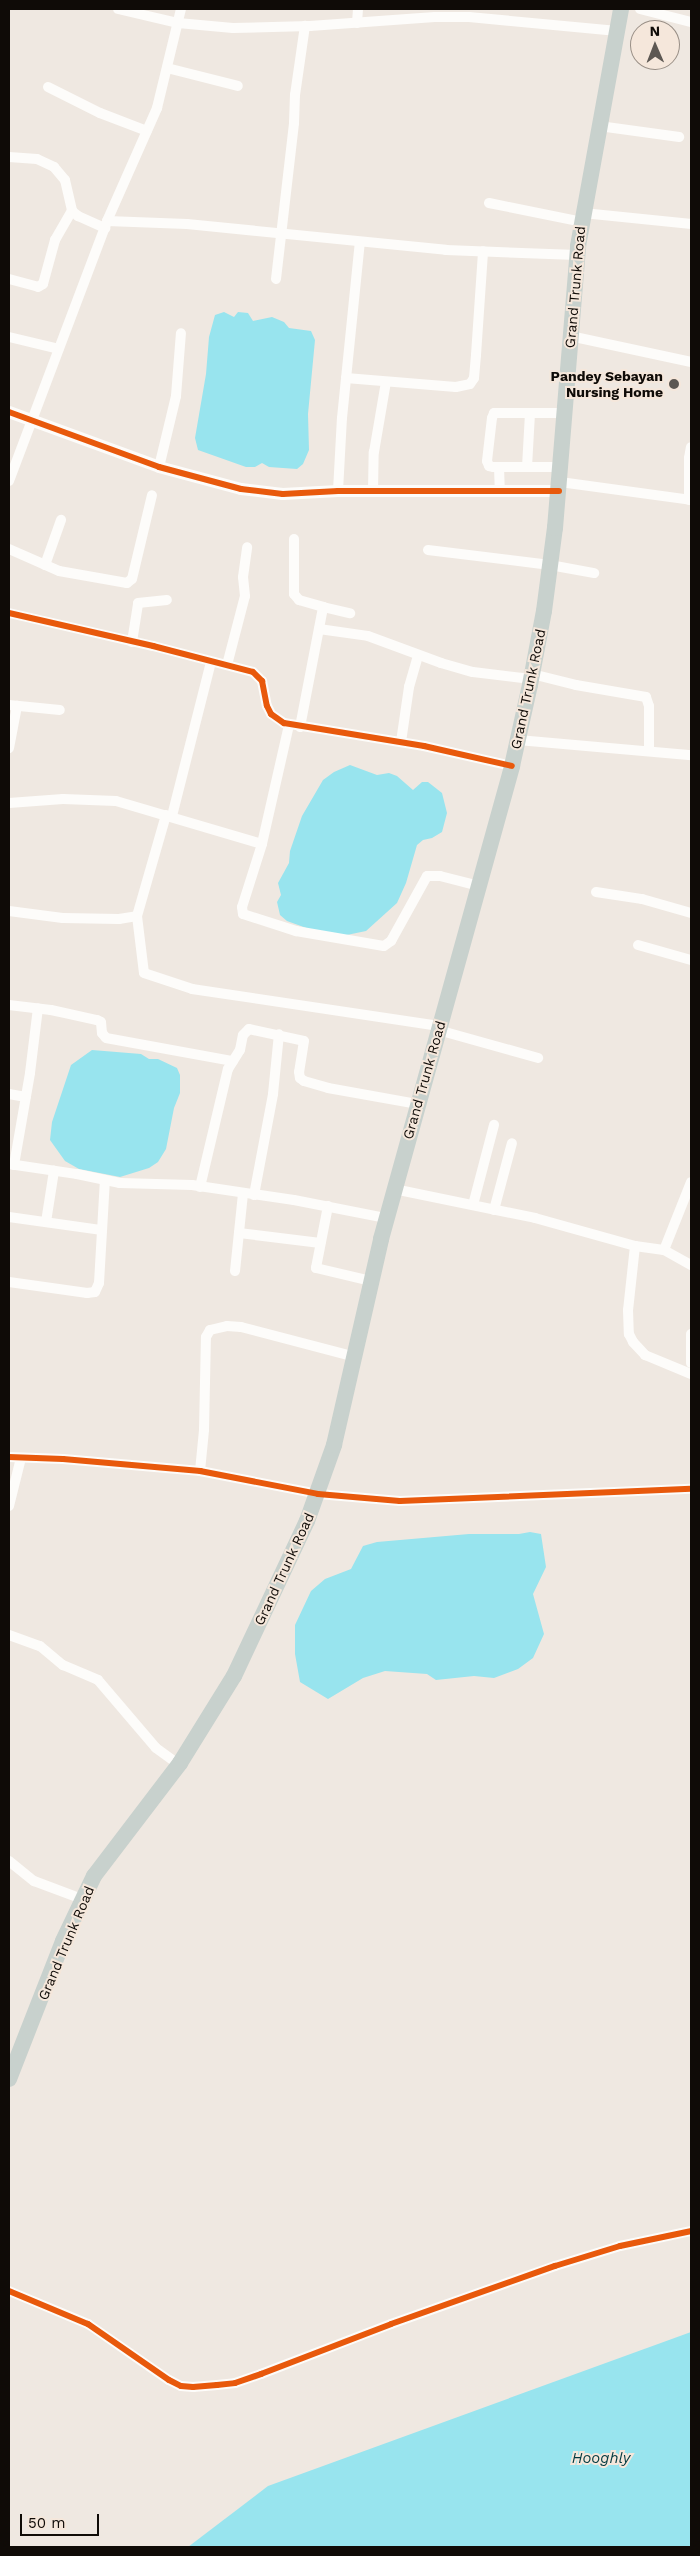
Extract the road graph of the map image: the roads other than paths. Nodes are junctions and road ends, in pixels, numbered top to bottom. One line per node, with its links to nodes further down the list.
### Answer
1 (118, 9): 7 (street)
2 (181, 9): 7 (street)
3 (358, 9): 8 (street)
4 (621, 9): 10 (main road, Grand Trunk Road)
5 (640, 9): 6 (street)
6 (691, 22)
7 (178, 23): 9 (street); 11 (street)
8 (358, 23): 9 (street); 10 (street)
9 (305, 26): 23 (street)
10 (617, 31): 14 (main road, Grand Trunk Road)
11 (167, 68): 12 (street); 15 (street)
12 (238, 86)
13 (48, 87): 15 (street)
14 (599, 126): 16 (street); 20 (main road, Grand Trunk Road)
15 (147, 131): 21 (street)
16 (679, 137)
17 (9, 157): 19 (street)
18 (489, 203): 20 (street)
19 (72, 211): 21 (street); 27 (street)
20 (582, 217): 22 (street); 26 (main road, Grand Trunk Road)
21 (106, 224): 23 (street); 32 (street)
22 (691, 224)
23 (280, 234): 24 (street); 28 (street)
24 (360, 242): 25 (street); 34 (street)
25 (483, 251): 26 (street); 35 (street)
26 (577, 255): 30 (main road, Grand Trunk Road)
27 (9, 279)
28 (276, 279)
29 (181, 333): 41 (street)
30 (570, 336): 33 (street); 38 (main road, Grand Trunk Road)
31 (9, 337): 32 (street)
32 (59, 349): 39 (street)
33 (691, 362)
34 (346, 378): 35 (street); 45 (street)
35 (386, 382): 46 (street)
36 (9, 412): 39 (street)
37 (530, 413): 38 (street); 42 (street); 43 (street)
38 (566, 413): 48 (main road, Grand Trunk Road)
39 (33, 420): 41 (street); 44 (street)
40 (691, 447): 50 (street)
41 (159, 467): 45 (street)
42 (499, 467): 43 (street); 47 (street)
43 (527, 467): 48 (street)
44 (9, 482)
45 (338, 491): 46 (street)
46 (372, 491): 47 (street)
47 (500, 491): 48 (street)
48 (559, 491): 50 (street); 57 (main road, Grand Trunk Road)
49 (152, 495): 56 (street)
50 (690, 500)
51 (61, 520): 56 (street)
52 (294, 539): 60 (street)
53 (247, 547): 67 (street)
54 (9, 549): 56 (street)
55 (428, 550): 57 (street)
56 (45, 565)
57 (550, 565): 58 (street); 68 (main road, Grand Trunk Road)
58 (594, 573)
59 (167, 600): 64 (street)
60 (324, 607): 62 (street); 63 (street)
61 (9, 613): 64 (street)
62 (350, 613)
63 (319, 629): 65 (street); 72 (street)
64 (132, 642): 66 (street)
65 (418, 655): 68 (street); 74 (street)
66 (211, 662): 67 (street); 80 (street)
67 (227, 666): 71 (street)
68 (531, 676): 73 (main road, Grand Trunk Road); 76 (street)
69 (13, 705): 70 (street); 75 (street)
70 (60, 710)
71 (289, 724): 72 (street); 81 (street)
72 (300, 727): 74 (street)
73 (518, 740): 76 (street); 78 (main road, Grand Trunk Road)
74 (401, 742): 78 (street)
75 (9, 748)
76 (649, 750): 77 (street)
77 (691, 755)
78 (512, 766): 82 (main road, Grand Trunk Road)
79 (9, 803): 80 (street)
80 (169, 816): 81 (street); 86 (street)
81 (262, 844): 82 (street)
82 (479, 886): 91 (main road, Grand Trunk Road)
83 (596, 892): 85 (street)
84 (9, 911): 86 (street)
85 (691, 913)
86 (137, 916): 91 (street)
87 (638, 945): 88 (street)
88 (691, 960)
89 (9, 1005): 90 (street)
90 (38, 1008): 94 (street); 96 (street)
91 (438, 1028): 93 (street); 97 (main road, Grand Trunk Road)
92 (279, 1034): 94 (street); 97 (street); 106 (street)
93 (538, 1058)
94 (233, 1061): 104 (street)
95 (9, 1094): 96 (street)
96 (26, 1097): 100 (street)
97 (417, 1104): 105 (main road, Grand Trunk Road)
98 (494, 1125): 107 (street)
99 (512, 1143): 109 (street)
100 (11, 1164): 101 (street)
101 (54, 1171): 102 (street); 112 (street)
102 (105, 1180): 104 (street); 113 (street)
103 (691, 1182): 117 (street)
104 (200, 1187): 106 (street)
105 (394, 1189): 107 (street); 111 (main road, Grand Trunk Road)
106 (249, 1194): 108 (street); 114 (street)
107 (473, 1205): 109 (street)
108 (328, 1206): 111 (street); 115 (street)
109 (494, 1210): 116 (street)
110 (9, 1216): 112 (street)
111 (386, 1218): 120 (main road, Grand Trunk Road)
112 (46, 1222): 113 (street)
113 (102, 1230): 121 (street)
114 (239, 1233): 115 (street); 119 (street)
115 (320, 1243): 120 (street)
116 (636, 1246): 117 (street); 125 (street)
117 (664, 1250): 118 (street)
118 (691, 1265)
119 (235, 1272)
120 (371, 1281): 123 (main road, Grand Trunk Road)
121 (9, 1282)
122 (691, 1334): 124 (street)
123 (355, 1357): 128 (street); 130 (main road, Grand Trunk Road)
124 (691, 1363)
125 (691, 1374)
126 (9, 1458): 127 (street)
127 (21, 1458): 128 (street); 131 (street)
128 (200, 1471): 130 (street)
129 (691, 1489): 130 (street)
130 (318, 1494): 133 (main road, Grand Trunk Road)
131 (9, 1506)
132 (9, 1635): 133 (street)
133 (178, 1765): 135 (main road, Grand Trunk Road)
134 (11, 1868): 135 (street)
135 (82, 1899): 136 (main road, Grand Trunk Road)
136 (9, 2079)
137 (691, 2231): 138 (street)
138 (9, 2291)

